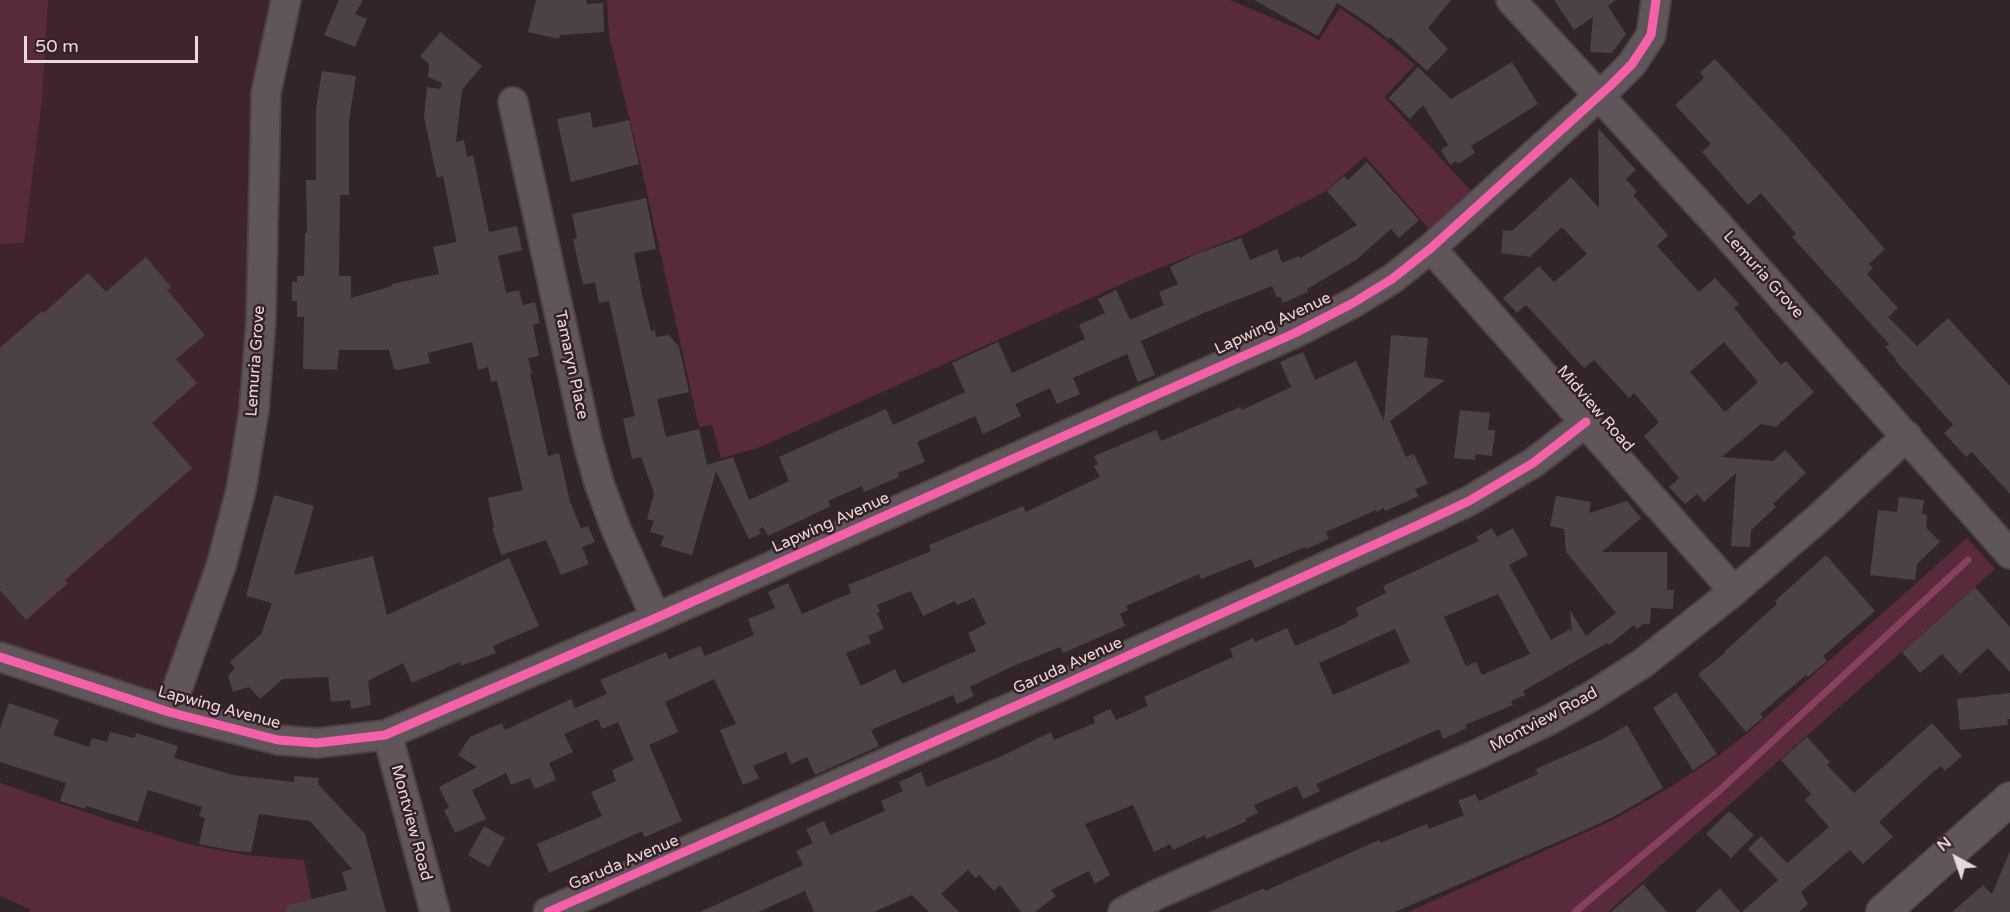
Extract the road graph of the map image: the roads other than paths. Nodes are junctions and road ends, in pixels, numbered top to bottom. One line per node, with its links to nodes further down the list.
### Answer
1 (286, 0): 13 (street, Lemuria Grove)
2 (1511, 0): 4 (street, Lemuria Grove)
3 (1656, 0): 4 (street, Lapwing Avenue)
4 (1600, 94): 6 (street, Lapwing Avenue); 8 (street, Lemuria Grove)
5 (513, 102): 11 (street, Tamaryn Place)
6 (1431, 248): 7 (street, Midview Road); 11 (street, Lapwing Avenue)
7 (1586, 422): 10 (street, Midview Road); 17 (street, Garuda Avenue)
8 (1907, 436): 9 (street, Lemuria Grove); 10 (street, Montview Road)
9 (2010, 554)
10 (1734, 591): 18 (street, Montview Road)
11 (656, 618): 14 (street, Lapwing Avenue)
12 (0, 657): 13 (street, Lapwing Avenue)
13 (169, 712): 14 (street, Lapwing Avenue)
14 (385, 735): 16 (street, Montview Road)
15 (2010, 799): 19 (street)
16 (435, 912)
17 (548, 912)
18 (1123, 912)
19 (1883, 912)

